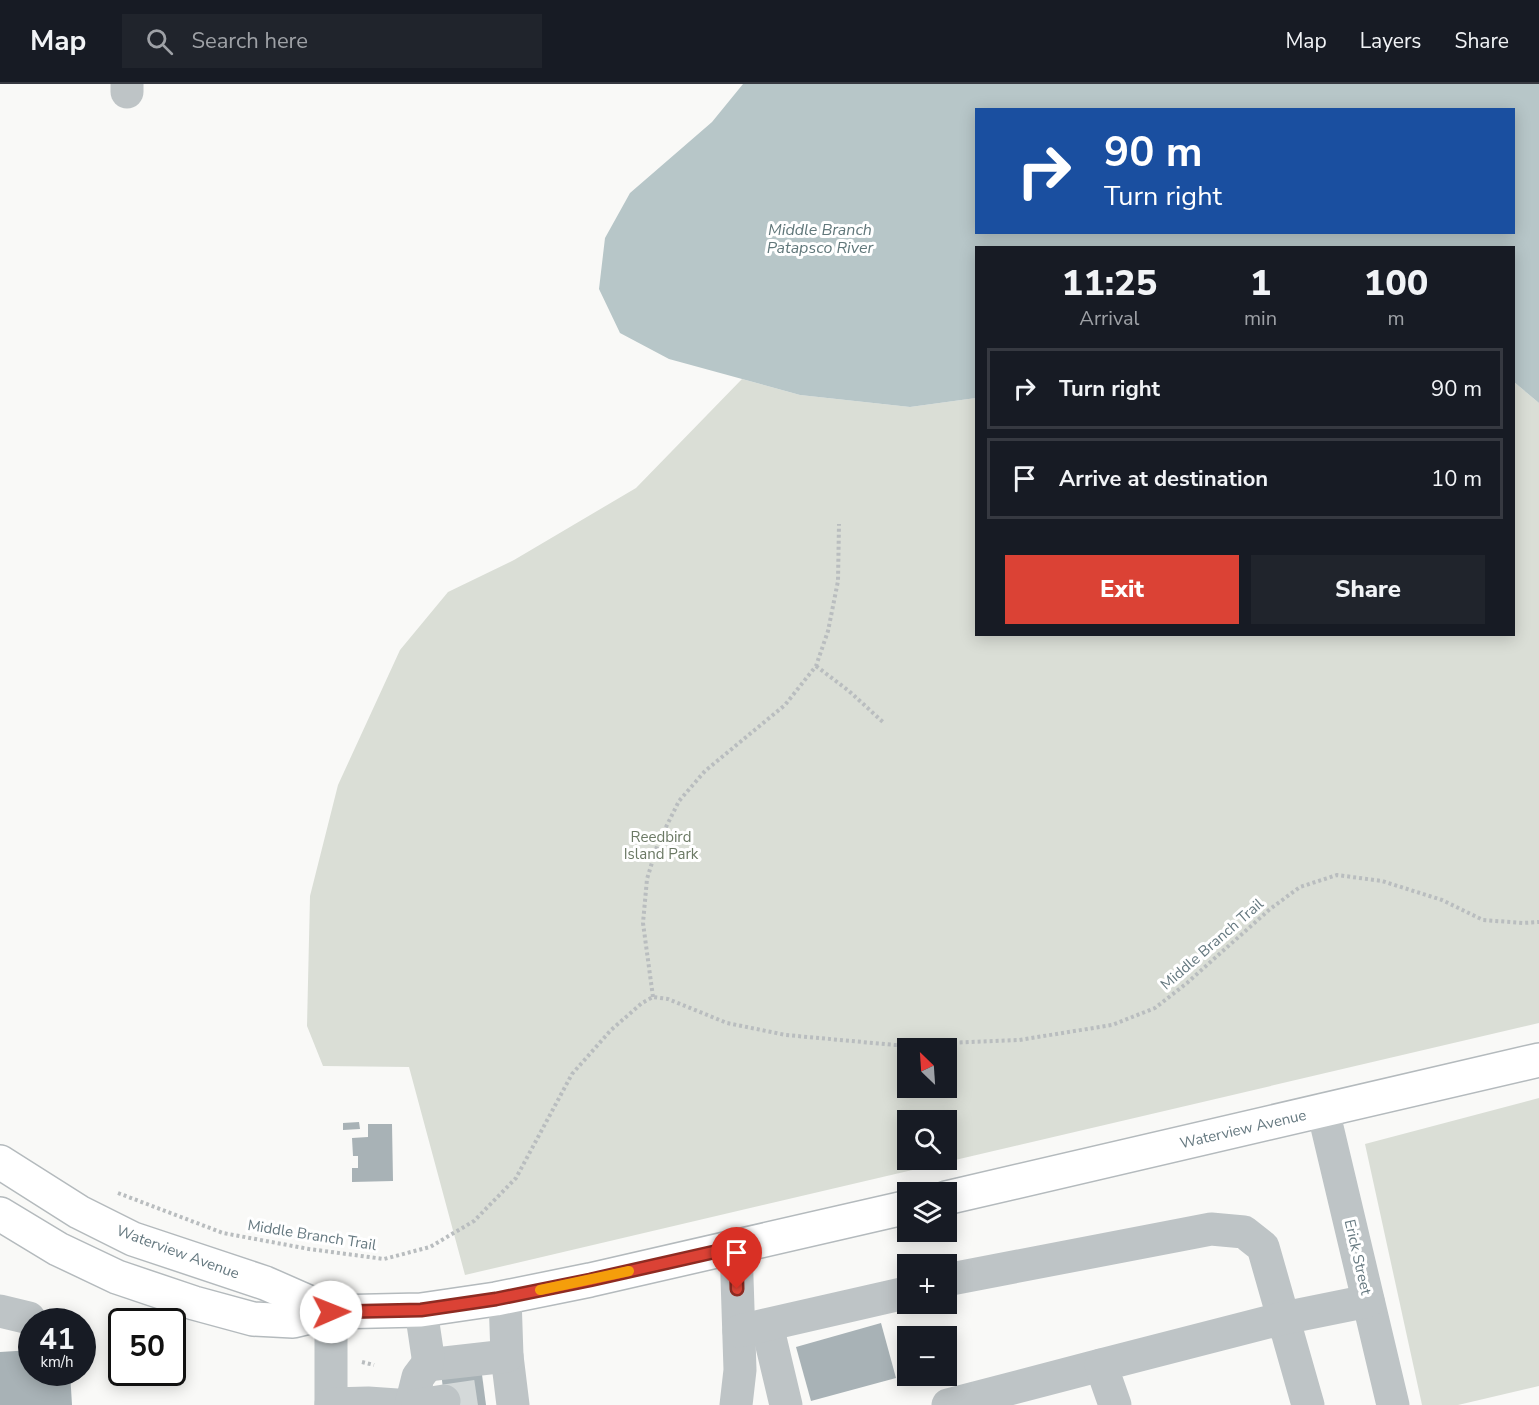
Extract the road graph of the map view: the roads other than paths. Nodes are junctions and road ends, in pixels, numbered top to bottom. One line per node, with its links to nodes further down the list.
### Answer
1 (1539, 1060): 2 (main road, Waterview Avenue)
2 (1323, 1110): 4 (main road, Waterview Avenue); 11 (street, Erick Street)
3 (0, 1162): 13 (main road, Waterview Avenue)
4 (957, 1195)
5 (897, 1210): 7 (main road, Waterview Avenue)
6 (0, 1214): 13 (main road, Waterview Avenue)
7 (736, 1247): 10 (main road, Waterview Avenue); 15 (street)
8 (957, 1278): 14 (street)
9 (897, 1295): 15 (street)
10 (505, 1297): 12 (main road, Waterview Avenue); 16 (street)
11 (1368, 1301): 14 (street); 28 (street, Erick Street)
12 (421, 1310): 13 (main road, Waterview Avenue); 17 (street)
13 (331, 1312): 20 (street)
14 (1284, 1318): 18 (street); 27 (street)
15 (753, 1328): 23 (street); 24 (street)
16 (507, 1356): 17 (street); 19 (street)
17 (427, 1365): 22 (street)
18 (1101, 1365): 25 (street); 26 (street)
19 (503, 1397)
20 (331, 1405): 21 (street)
21 (397, 1405)
22 (411, 1405)
23 (736, 1405)
24 (786, 1405)
25 (948, 1405)
26 (1116, 1405)
27 (1308, 1405)
28 (1393, 1405)

